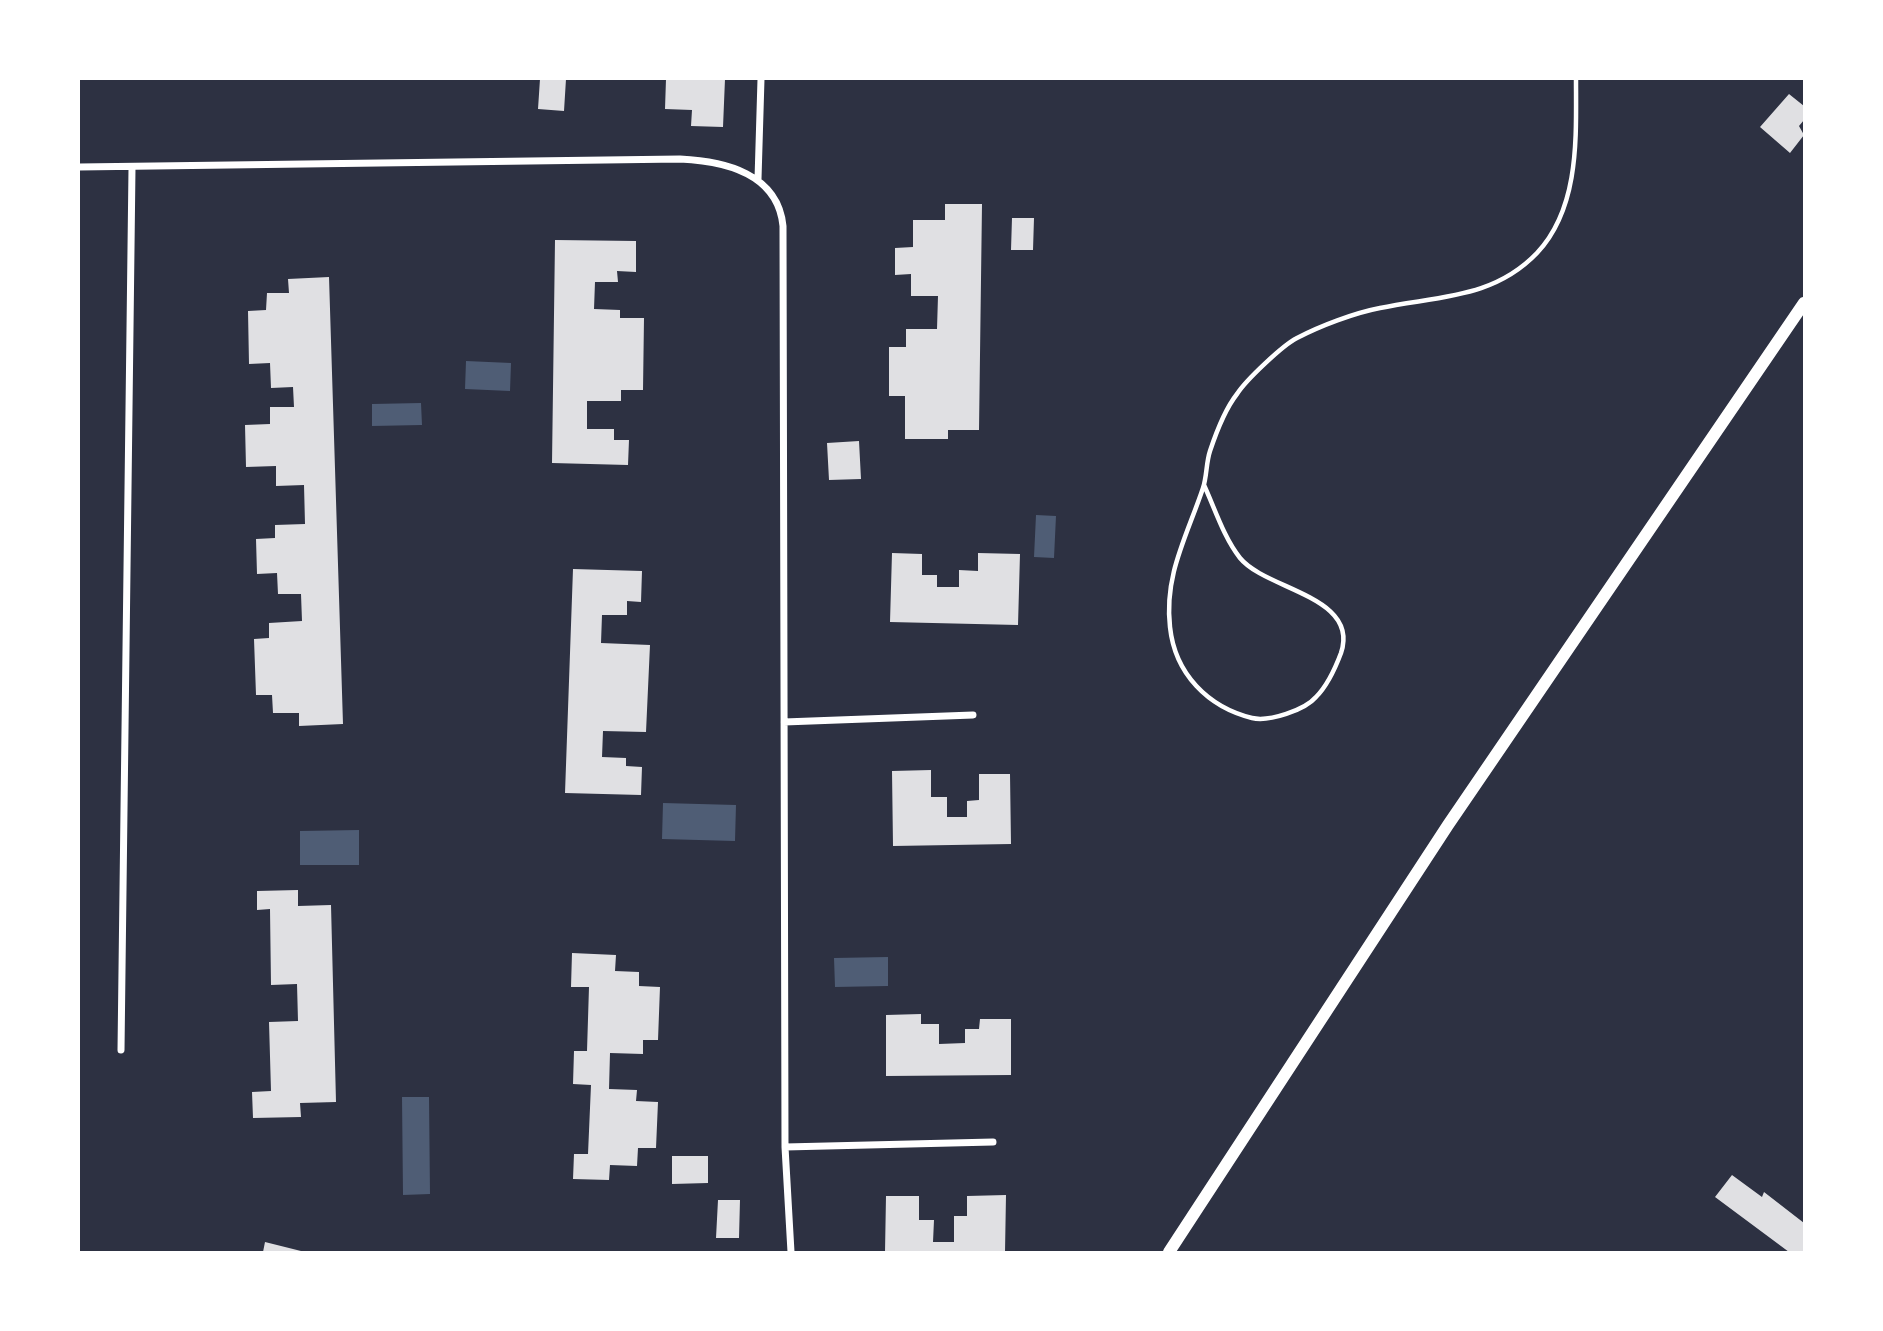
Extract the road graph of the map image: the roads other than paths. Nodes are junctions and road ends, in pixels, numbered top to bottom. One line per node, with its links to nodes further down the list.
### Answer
1 (761, 79): 4 (street)
2 (79, 167): 3 (street)
3 (132, 168): 4 (street); 8 (street)
4 (758, 179): 7 (street)
5 (1804, 303): 12 (street)
6 (972, 715): 7 (street)
7 (784, 722): 10 (street)
8 (121, 1050)
9 (993, 1142): 10 (street)
10 (785, 1147): 11 (street)
11 (792, 1252)
12 (1169, 1252)

